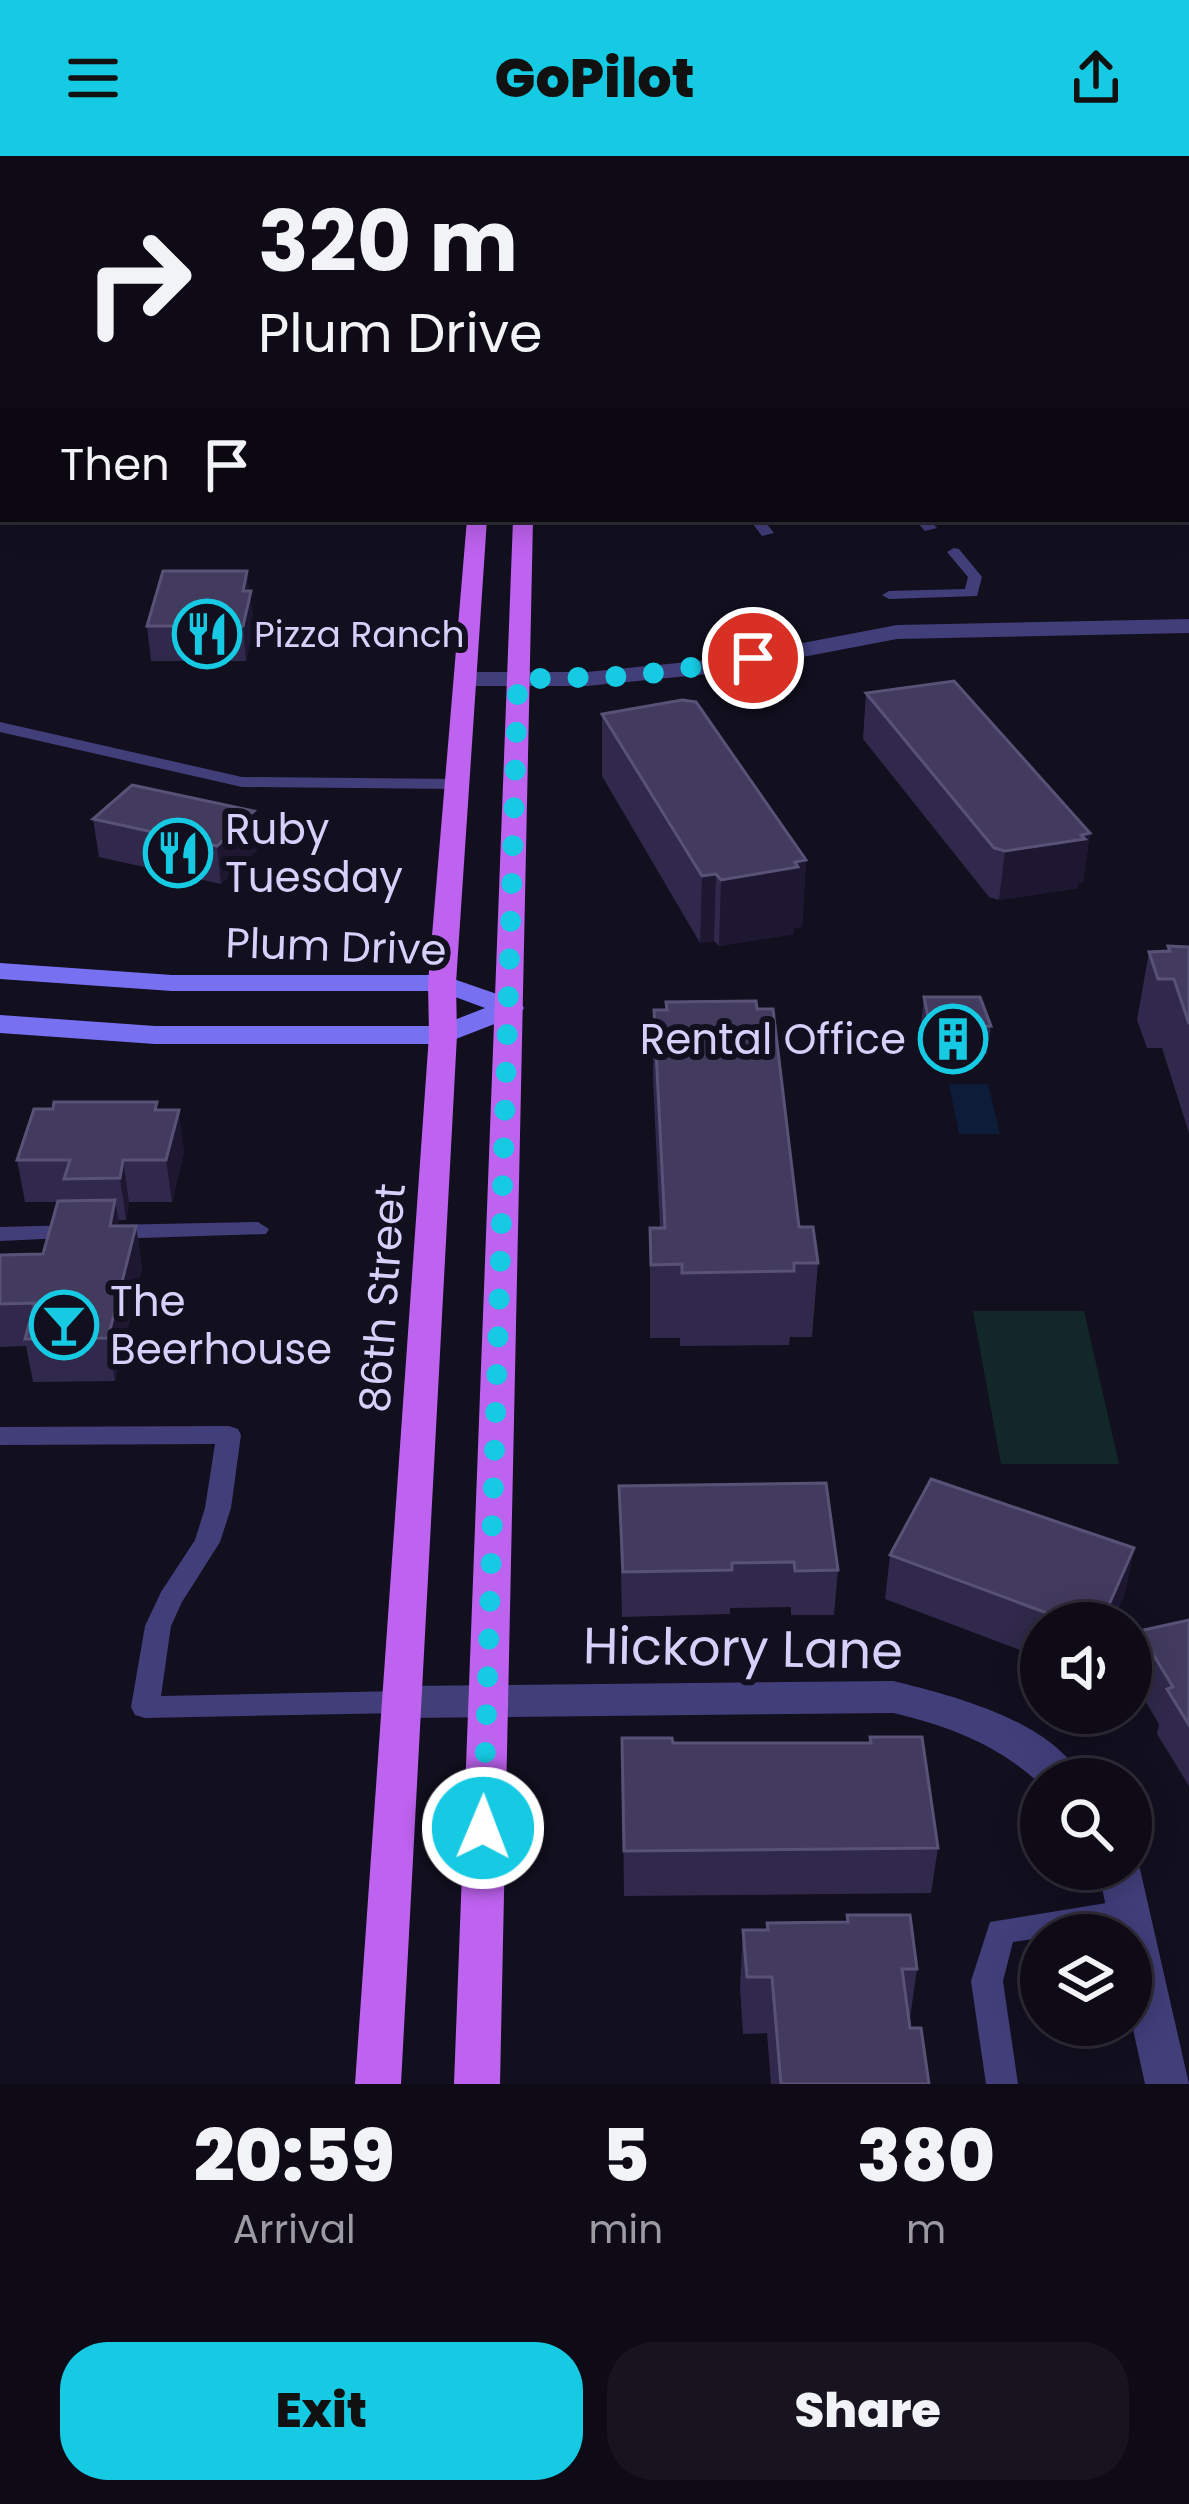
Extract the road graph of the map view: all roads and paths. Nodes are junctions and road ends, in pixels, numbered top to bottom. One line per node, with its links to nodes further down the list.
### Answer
1 (478, 522): 10 (main road, 86th Street)
2 (523, 522): 11 (main road)
3 (758, 522): 4 (lane)
4 (767, 533)
5 (954, 553): 8 (lane)
6 (931, 590): 8 (lane)
7 (890, 595): 8 (lane)
8 (957, 595)
9 (1189, 626): 11 (street)
10 (466, 679): 11 (street); 13 (main road, 86th Street)
11 (518, 679): 16 (main road)
12 (0, 727): 13 (lane)
13 (458, 784): 15 (main road, 86th Street)
14 (0, 971): 15 (street, Plum Drive)
15 (442, 983): 16 (street, Plum Drive); 18 (main road, 86th Street)
16 (510, 1008): 18 (street, Plum Drive); 22 (main road)
17 (0, 1024): 18 (street, Plum Drive)
18 (443, 1035): 23 (main road, 86th Street)
19 (258, 1229): 20 (lane)
20 (0, 1234)
21 (0, 1436): 23 (lane)
22 (486, 1700): 23 (street, Hickory Lane); 24 (street, Hickory Lane); 28 (main road)
23 (401, 1702): 27 (main road, 86th Street)
24 (1035, 1758)
25 (1122, 1890): 29 (lane)
26 (1125, 1890): 30 (street)
27 (378, 2084)
28 (477, 2084)
29 (1002, 2084)
30 (1168, 2084)

